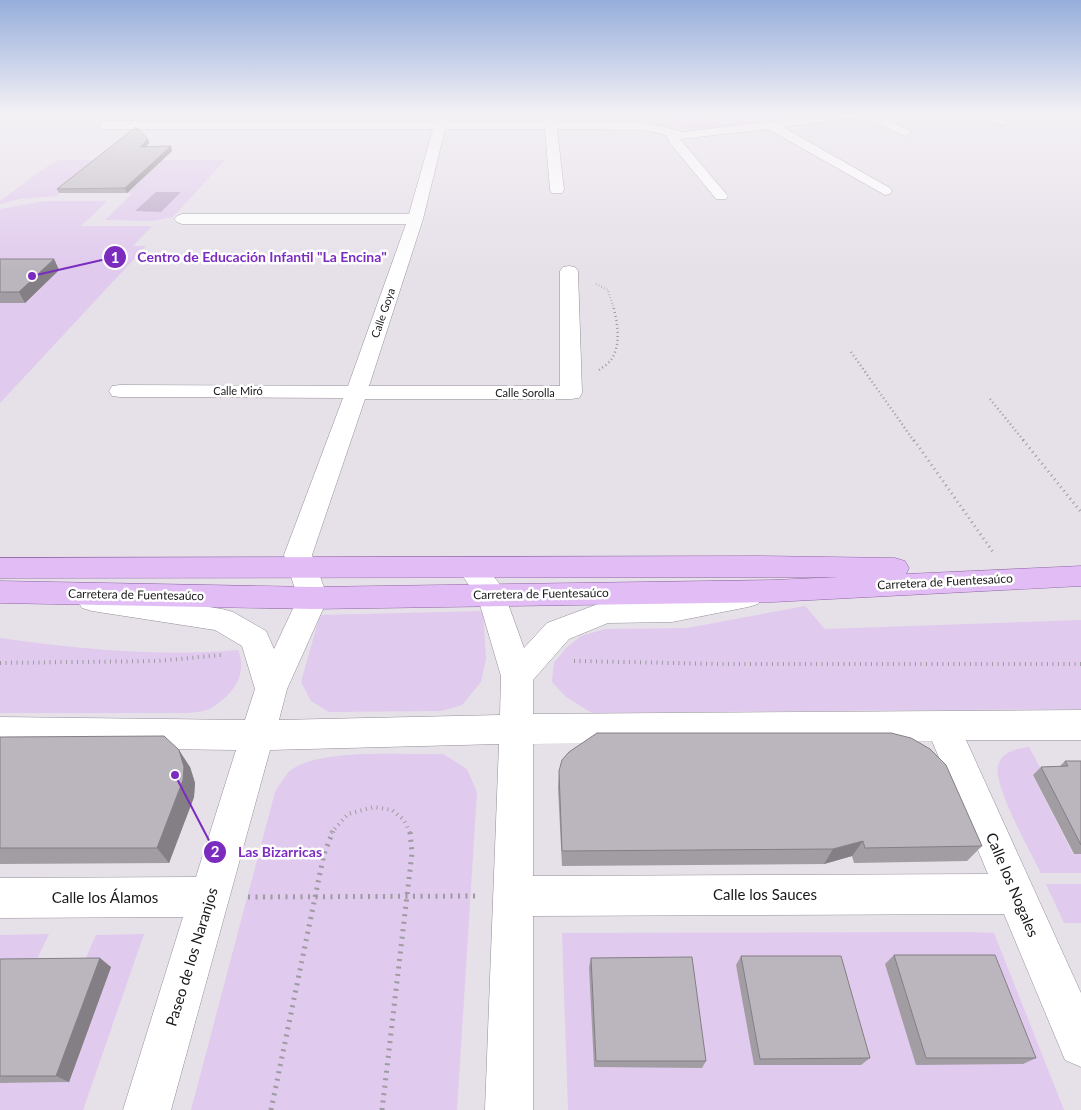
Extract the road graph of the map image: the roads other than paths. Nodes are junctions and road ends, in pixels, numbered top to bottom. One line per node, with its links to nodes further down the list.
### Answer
1 (430, 166): 9 (street, Calle Goya)
2 (555, 166): 5 (street)
3 (696, 166): 7 (street)
4 (842, 166): 6 (street)
5 (557, 190)
6 (885, 190)
7 (722, 196)
8 (182, 219): 9 (street)
9 (415, 219): 12 (street, Calle Goya)
10 (569, 276): 12 (street, Calle Sorolla)
11 (120, 391): 12 (street, Calle Miró)
12 (356, 392): 13 (street, Calle Goya)
13 (302, 566): 14 (main road, Carretera de Fuentesaúco); 17 (main road, Carretera de Fuentesaúco); 21 (main road); 22 (street, Calle Goya)
14 (0, 568)
15 (1081, 570): 17 (main road, Carretera de Fuentesaúco)
16 (1081, 576): 18 (main road, Carretera de Fuentesaúco)
17 (481, 581): 18 (main road, Carretera de Fuentesaúco); 22 (main road, Carretera de Fuentesaúco); 23 (street)
18 (773, 591): 23 (street)
19 (0, 592): 20 (main road, Carretera de Fuentesaúco)
20 (59, 594): 21 (main road, Carretera de Fuentesaúco); 24 (street)
21 (180, 596): 22 (main road, Carretera de Fuentesaúco)
22 (313, 598): 24 (street, Paseo de los Naranjos)
23 (524, 668): 27 (street)
24 (271, 689): 29 (street, Paseo de los Naranjos)
25 (1081, 725): 26 (street)
26 (943, 726): 27 (street); 30 (street, Calle los Nogales)
27 (516, 729): 29 (street); 31 (street)
28 (0, 732): 29 (street)
29 (258, 735): 32 (street, Paseo de los Naranjos)
30 (1016, 894): 31 (street, Calle los Sauces); 34 (street, Calle los Nogales)
31 (495, 896): 36 (street)
32 (210, 897): 33 (street, Calle los Álamos); 35 (street, Paseo de los Naranjos)
33 (0, 898)
34 (1081, 1044)
35 (147, 1110)
36 (509, 1110)

